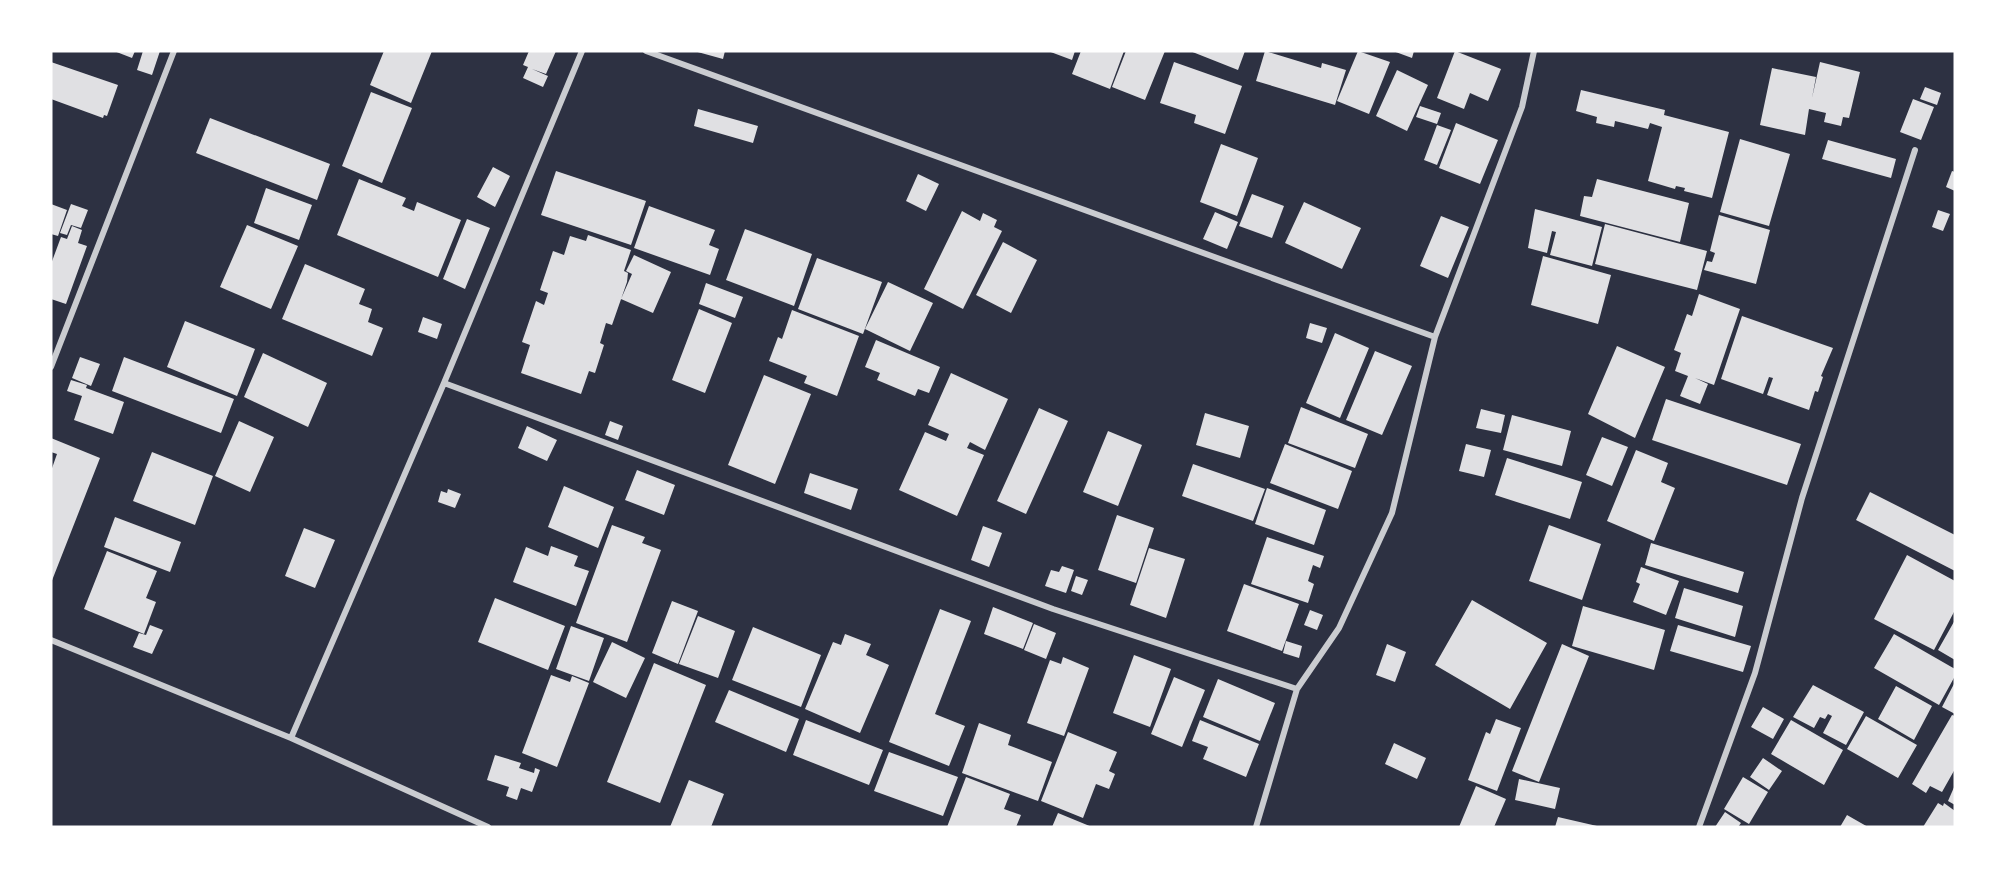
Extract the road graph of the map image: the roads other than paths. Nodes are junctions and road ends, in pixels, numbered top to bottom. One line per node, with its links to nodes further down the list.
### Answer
1 (174, 51): 7 (street)
2 (582, 51): 8 (street)
3 (646, 51): 6 (street)
4 (1534, 51): 6 (street)
5 (1915, 150): 14 (street)
6 (1435, 337): 10 (street)
7 (51, 366)
8 (444, 383): 10 (street); 11 (street)
9 (51, 640): 11 (street)
10 (1297, 689): 13 (street)
11 (291, 738): 12 (street)
12 (488, 827)
13 (1256, 827)
14 (1699, 827)

